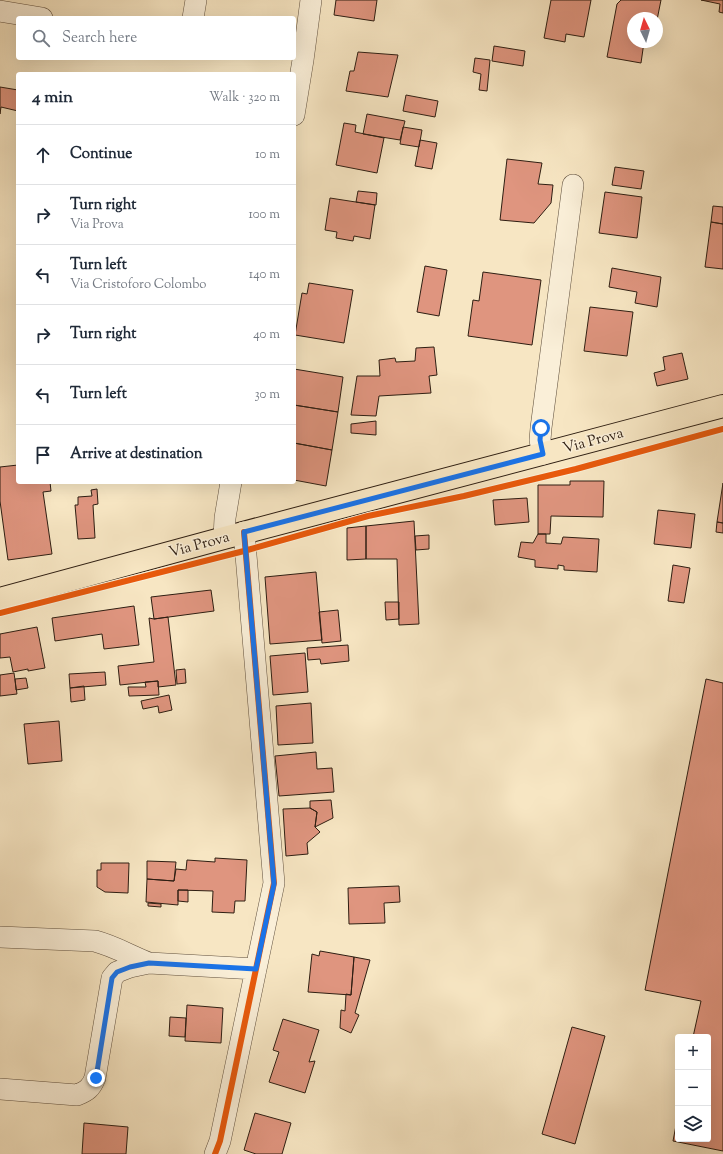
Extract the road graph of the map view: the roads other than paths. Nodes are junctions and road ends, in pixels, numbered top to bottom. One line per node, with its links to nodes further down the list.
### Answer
1 (196, 0): 5 (street)
2 (311, 0): 6 (street)
3 (0, 11): 4 (street)
4 (30, 16)
5 (193, 16)
6 (298, 59): 7 (street)
7 (296, 87)
8 (573, 185): 10 (street)
9 (723, 406): 10 (main road, Via Prova)
10 (543, 454): 12 (main road, Via Prova)
11 (231, 484): 12 (street)
12 (234, 535): 13 (main road, Via Prova); 17 (street)
13 (0, 599)
14 (0, 937): 15 (street)
15 (108, 945): 16 (street); 18 (street)
16 (149, 963): 17 (street); 18 (street)
17 (256, 969): 20 (street)
18 (112, 978): 19 (street)
19 (0, 1089)
20 (215, 1154)

